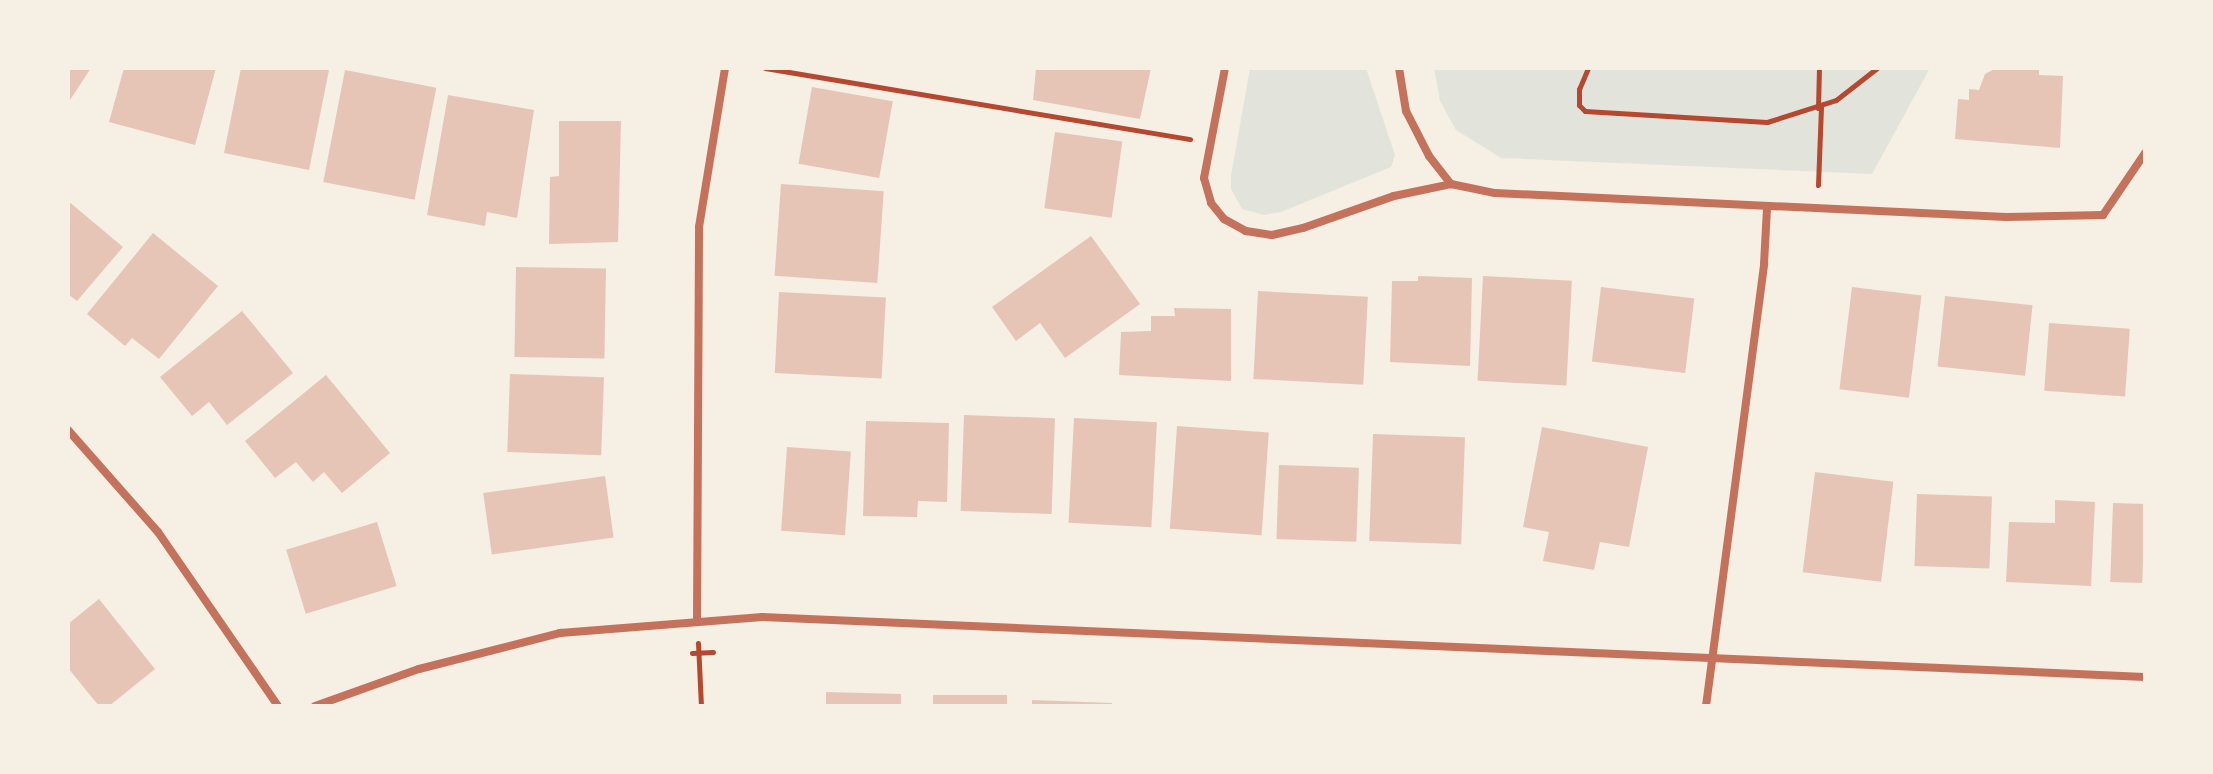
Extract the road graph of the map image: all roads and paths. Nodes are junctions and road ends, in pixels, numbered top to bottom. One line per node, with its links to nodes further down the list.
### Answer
1 (725, 68): 15 (street)
2 (765, 68): 9 (path)
3 (1225, 68): 12 (street)
4 (1399, 68): 12 (street)
5 (1588, 68): 8 (path)
6 (1819, 68): 8 (path)
7 (1877, 68): 8 (path)
8 (1819, 107): 11 (path)
9 (1188, 139)
10 (2145, 153): 13 (street)
11 (1818, 180)
12 (1451, 184): 13 (street)
13 (1767, 208): 17 (street)
14 (68, 430): 19 (street)
15 (697, 620): 17 (street); 20 (street)
16 (713, 652): 21 (path)
17 (1712, 658): 18 (street); 22 (street)
18 (2145, 677)
19 (278, 706)
20 (315, 706)
21 (701, 706)
22 (1706, 706)

